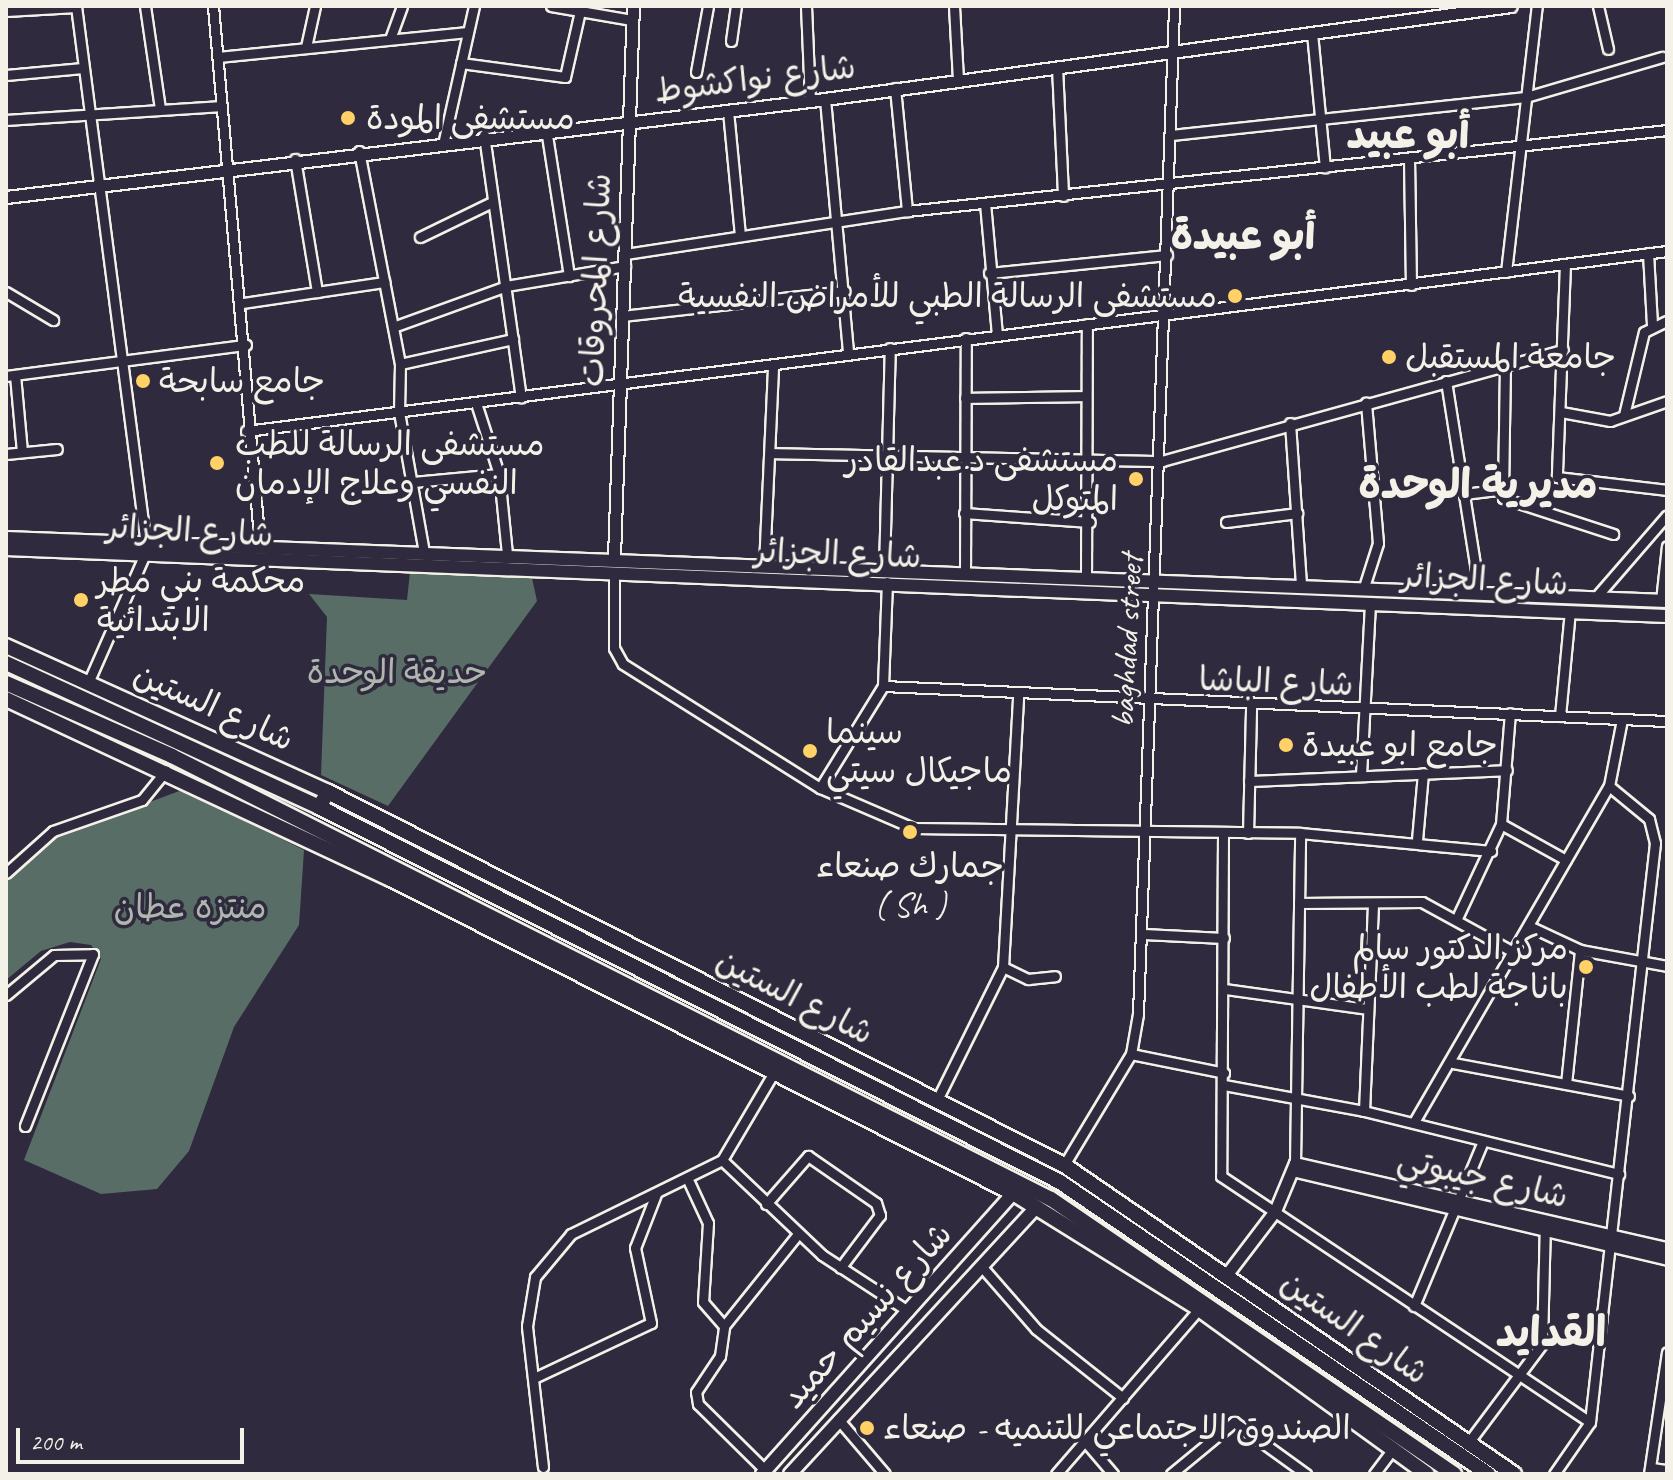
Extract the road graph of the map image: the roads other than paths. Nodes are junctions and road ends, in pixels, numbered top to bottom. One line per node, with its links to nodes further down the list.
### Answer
1 (76, 6): 17 (street); 31 (street)
2 (145, 6): 40 (street)
3 (213, 6): 27 (street)
4 (315, 6): 24 (street)
5 (402, 6): 22 (street)
6 (474, 6): 20 (street)
7 (551, 6): 18 (street)
8 (633, 6): 19 (street, شارع المحروقات)
9 (708, 6): 32 (street)
10 (736, 6): 23 (street)
11 (806, 6): 38 (street)
12 (954, 6): 34 (street)
13 (1174, 6): 26 (street, baghdad street)
14 (1511, 6): 21 (street, شارع نواكشوط)
15 (1537, 6): 36 (street)
16 (1598, 6): 25 (street)
17 (6, 11)
18 (580, 11): 19 (street); 29 (street)
19 (632, 20): 45 (street, شارع المحروقات)
20 (468, 32): 22 (street); 29 (street)
21 (1312, 33): 26 (street, شارع نواكشوط); 43 (street)
22 (390, 39): 24 (street)
23 (731, 41)
24 (306, 47): 27 (street)
25 (1608, 49)
26 (1172, 50): 30 (street, شارع نواكشوط); 49 (street, baghdad street)
27 (218, 57): 39 (street)
28 (1662, 57): 36 (street)
29 (461, 63): 50 (street)
30 (1057, 67): 34 (street, شارع نواكشوط); 59 (street)
31 (83, 68): 33 (street); 41 (street)
32 (696, 72)
33 (6, 75)
34 (958, 80): 35 (street, شارع نواكشوط)
35 (895, 88): 37 (street, شارع نواكشوط); 63 (street)
36 (1526, 97): 43 (street); 51 (street)
37 (825, 99): 38 (street, شارع نواكشوط); 64 (street)
38 (810, 101): 42 (street, شارع نواكشوط)
39 (222, 106): 40 (street); 56 (street)
40 (160, 109): 41 (street)
41 (87, 111): 44 (street); 58 (street)
42 (728, 111): 45 (street, شارع نواكشوط); 65 (street)
43 (1321, 117): 49 (street); 55 (street)
44 (6, 120)
45 (628, 121): 46 (street, شارع نواكشوط); 70 (street, شارع المحروقات)
46 (546, 129): 48 (street, شارع نواكشوط); 74 (street)
47 (1667, 130): 51 (street)
48 (484, 135): 50 (street, شارع نواكشوط); 61 (street)
49 (1171, 135): 57 (street, baghdad street)
50 (444, 140): 52 (street, شارع نواكشوط)
51 (1521, 146): 53 (street); 72 (street)
52 (359, 151): 54 (street, شارع نواكشوط); 75 (street)
53 (1409, 158): 55 (street); 76 (street)
54 (295, 159): 56 (street, شارع نواكشوط); 80 (street)
55 (1325, 167): 57 (street)
56 (226, 168): 58 (street, شارع نواكشوط); 81 (street)
57 (1169, 183): 59 (street); 69 (street, baghdad street)
58 (94, 185): 60 (street, شارع نواكشوط); 96 (street)
59 (1063, 196): 62 (street)
60 (6, 197)
61 (492, 202): 66 (street); 77 (street)
62 (985, 203): 63 (street); 73 (street)
63 (907, 211): 64 (street)
64 (838, 223): 65 (street); 78 (street)
65 (740, 235): 70 (street)
66 (420, 237)
67 (1667, 251): 68 (street)
68 (1648, 253): 71 (street); 87 (street)
69 (1167, 255): 73 (street); 84 (street, baghdad street)
70 (625, 260): 74 (street); 82 (street, شارع المحروقات)
71 (1565, 264): 72 (street); 94 (street)
72 (1506, 272): 76 (street)
73 (989, 273): 89 (street)
74 (569, 276): 77 (street)
75 (384, 282): 80 (street); 88 (street)
76 (1411, 285): 84 (street)
77 (506, 286): 88 (street); 91 (street)
78 (845, 291): 82 (street); 95 (street)
79 (6, 292): 83 (street)
80 (317, 292): 81 (street)
81 (243, 303): 92 (street)
82 (622, 316): 102 (street, شارع المحروقات)
83 (53, 320)
84 (1165, 320): 86 (street); 123 (street, baghdad street)
85 (1667, 321): 87 (street)
86 (1087, 324): 89 (street); 103 (street)
87 (1652, 324): 113 (street)
88 (393, 327): 97 (street)
89 (997, 335): 90 (street)
90 (966, 338): 93 (street); 105 (street)
91 (513, 339): 97 (street); 104 (street)
92 (246, 345): 96 (street); 115 (street)
93 (890, 348): 95 (street); 120 (street)
94 (1563, 350): 99 (street); 112 (street)
95 (848, 353): 98 (street)
96 (121, 363): 100 (street); 140 (street)
97 (400, 364): 111 (street)
98 (773, 365): 102 (street); 118 (street)
99 (1505, 365): 101 (street); 126 (street)
100 (10, 376): 107 (street)
101 (1446, 381): 109 (street); 128 (street)
102 (618, 387): 104 (street); 143 (street, شارع المحروقات)
103 (1086, 396): 105 (street); 122 (street)
104 (521, 397): 108 (street)
105 (965, 398): 121 (street)
106 (1667, 401): 113 (street)
107 (18, 403): 110 (street); 117 (street)
108 (476, 403): 111 (street); 124 (street)
109 (1366, 403): 114 (street); 152 (street)
110 (6, 404)
111 (399, 412): 115 (street); 125 (street)
112 (1561, 412): 113 (street); 127 (street)
113 (1624, 415)
114 (1290, 423): 123 (street); 130 (street)
115 (246, 431): 137 (street)
116 (57, 449): 117 (street)
117 (22, 452): 119 (street)
118 (770, 453): 120 (street); 145 (street)
119 (6, 454)
120 (891, 458): 121 (street); 148 (street)
121 (964, 460): 122 (street); 129 (street)
122 (1088, 460): 123 (street); 132 (street)
123 (1162, 461): 151 (street, baghdad street)
124 (499, 474): 125 (street); 142 (street)
125 (413, 482): 141 (street)
126 (1503, 489): 128 (street); 134 (street)
127 (1667, 490)
128 (1464, 494): 153 (street)
129 (964, 513): 132 (street); 147 (street)
130 (1297, 513): 133 (street); 150 (street)
131 (1667, 515): 154 (street)
132 (1090, 522): 149 (street)
133 (1226, 522)
134 (1613, 534)
135 (6, 538): 140 (main road, شارع الجزائر)
136 (1667, 546): 155 (street)
137 (260, 548): 139 (main road, شارع الجزائر); 140 (main road, شارع الجزائر)
138 (6, 549): 140 (main road, شارع الجزائر)
139 (341, 550): 141 (main road, شارع الجزائر); 144 (main road)
140 (145, 551): 144 (main road, شارع الجزائر); 163 (street)
141 (424, 552): 142 (main road, شارع الجزائر)
142 (507, 554): 143 (main road, شارع الجزائر)
143 (614, 557): 145 (main road, شارع الجزائر); 146 (main road)
144 (341, 565): 146 (main road, شارع الجزائر)
145 (764, 566): 148 (main road, شارع الجزائر)
146 (614, 574): 148 (main road, شارع الجزائر); 180 (street)
147 (965, 574): 148 (main road, شارع الجزائر); 149 (main road, شارع الجزائر)
148 (885, 576): 151 (main road, شارع الجزائر); 164 (street)
149 (1086, 578): 151 (main road, شارع الجزائر)
150 (1301, 585): 151 (main road, شارع الجزائر); 152 (main road, شارع الجزائر)
151 (1155, 586): 156 (main road, شارع الجزائر); 167 (street, baghdad street)
152 (1364, 587): 153 (main road, شارع الجزائر)
153 (1479, 590): 154 (main road, شارع الجزائر); 157 (main road)
154 (1596, 597): 155 (main road, شارع الجزائر)
155 (1664, 601)
156 (1370, 602): 157 (main road, شارع الجزائر); 169 (street)
157 (1486, 604): 158 (main road, شارع الجزائر)
158 (1570, 611): 159 (main road, شارع الجزائر); 171 (street)
159 (1667, 616)
160 (6, 646): 163 (main road, شارع الستين)
161 (6, 663): 182 (main road, شارع الستين)
162 (6, 683): 193 (main road, شارع الستين)
163 (88, 683): 181 (main road, شارع الستين)
164 (883, 686): 165 (street, شارع الباشا); 180 (street)
165 (1018, 696): 167 (street, شارع الباشا); 187 (street)
166 (6, 699): 174 (main road, شارع الستين)
167 (1146, 702): 168 (street, شارع الباشا); 184 (street, baghdad street)
168 (1251, 707): 169 (street, شارع الباشا); 178 (street)
169 (1363, 710): 170 (street, شارع الباشا); 177 (street)
170 (1510, 713): 171 (street, شارع الباشا); 175 (street)
171 (1560, 716): 172 (street, شارع الباشا)
172 (1622, 719): 173 (street, شارع الباشا); 179 (street)
173 (1667, 721)
174 (166, 770): 192 (street); 193 (main road, شارع الستين)
175 (1507, 770): 176 (street); 183 (street)
176 (1423, 773): 177 (street); 189 (street)
177 (1361, 775): 178 (street)
178 (1249, 781): 185 (street)
179 (1609, 786): 191 (street); 204 (street)
180 (820, 788): 187 (street)
181 (328, 792): 182 (main road); 213 (main road, شارع الستين)
182 (319, 807): 194 (main road, شارع الستين)
183 (1501, 824): 190 (street); 191 (street)
184 (1144, 832): 187 (street); 188 (street); 200 (street, baghdad street)
185 (1248, 833): 186 (street); 188 (street)
186 (1300, 833): 189 (street); 195 (street)
187 (1013, 834): 206 (street)
188 (1223, 834): 201 (street)
189 (1417, 840): 190 (street)
190 (1491, 851): 198 (street)
191 (1566, 860): 199 (street)
192 (6, 873)
193 (394, 873): 197 (main road, شارع الستين); 215 (main road, شارع الستين)
194 (496, 897): 197 (main road); 213 (main road, شارع الستين)
195 (1299, 903): 196 (street); 210 (street)
196 (1373, 904): 198 (street); 211 (street)
197 (486, 912): 222 (main road, شارع الستين)
198 (1457, 918): 203 (street)
199 (1531, 927): 202 (street); 203 (street)
200 (1143, 934): 201 (street); 212 (street, baghdad street)
201 (1224, 938): 208 (street)
202 (1580, 950): 204 (street); 217 (street)
203 (1515, 953): 214 (street)
204 (1644, 963): 205 (street); 219 (street)
205 (1667, 966)
206 (1003, 967): 207 (street); 220 (street)
207 (1055, 976)
208 (1225, 989): 210 (street); 216 (street)
209 (6, 995): 225 (street)
210 (1299, 1000): 211 (street); 221 (street)
211 (1368, 1009): 223 (street)
212 (1131, 1054): 216 (street); 228 (street, baghdad street)
213 (833, 1057): 220 (main road, شارع الستين); 264 (main road, شارع الستين)
214 (1453, 1063): 217 (street); 224 (street)
215 (774, 1072): 222 (main road, شارع الستين); 227 (street)
216 (1224, 1073): 218 (street)
217 (1566, 1084): 219 (street)
218 (1224, 1085): 221 (street); 237 (street)
219 (1629, 1096): 230 (street)
220 (937, 1100): 228 (main road, شارع الستين)
221 (1296, 1101): 223 (street); 229 (street)
222 (862, 1107): 232 (main road, شارع الستين); 246 (main road, شارع الستين)
223 (1364, 1111): 224 (street)
224 (1414, 1122): 226 (street)
225 (25, 1126)
226 (1483, 1141): 230 (street); 236 (street)
227 (722, 1160): 231 (street); 234 (street)
228 (1064, 1165): 245 (main road, شارع الستين)
229 (1296, 1167): 236 (street, شارع جيبوتي); 237 (street)
230 (1619, 1174): 240 (street)
231 (689, 1182): 233 (street); 249 (street)
232 (1013, 1193): 235 (main road, شارع الستين); 248 (main road, شارع نسيم حميد)
233 (656, 1194): 252 (street); 252 (street)
234 (766, 1204): 239 (street); 244 (street)
235 (1036, 1207): 243 (main road, شارع نسيم حميد); 246 (main road, شارع الستين)
236 (1458, 1207): 238 (street, شارع جيبوتي); 247 (street)
237 (1275, 1211): 245 (street); 247 (street)
238 (1545, 1226): 240 (street, شارع جيبوتي); 253 (street)
239 (798, 1234): 244 (street); 249 (street)
240 (1610, 1240): 241 (street, شارع جيبوتي); 242 (street, شارع جيبوتي); 258 (street)
241 (1667, 1248)
242 (1667, 1259)
243 (982, 1267): 254 (street); 257 (main road, شارع نسيم حميد)
244 (840, 1268): 248 (street)
245 (1227, 1274): 260 (main road, شارع الستين)
246 (1203, 1304): 254 (street); 261 (main road, شارع الستين); 275 (main road, شارع الستين)
247 (1414, 1306): 253 (street)
248 (908, 1311): 255 (main road, شارع نسيم حميد)
249 (724, 1326): 266 (street)
250 (1667, 1352): 251 (street)
251 (1666, 1376): 256 (street)
252 (536, 1377): 262 (street)
253 (1520, 1380): 258 (street); 260 (street)
254 (1123, 1398): 259 (street)
255 (824, 1404): 257 (main road); 266 (main road, شارع نسيم حميد)
256 (1664, 1418): 265 (street)
257 (838, 1419): 267 (main road, شارع نسيم حميد); 268 (street)
258 (1590, 1422): 277 (street)
259 (1084, 1440): 269 (street); 270 (street)
260 (1468, 1443): 264 (main road, شارع الستين)
261 (1392, 1450): 273 (street); 274 (main road, شارع الستين)
262 (543, 1467)
263 (1667, 1470): 265 (street)
264 (1494, 1471): 276 (main road, شارع الستين)
265 (1650, 1471)
266 (763, 1472)
267 (790, 1474)
268 (885, 1474)
269 (1056, 1474)
270 (1113, 1474)
271 (1171, 1474): 272 (street)
272 (1306, 1474)
273 (1374, 1474)
274 (1427, 1474)
275 (1454, 1474)
276 (1514, 1474)
277 (1554, 1474)

